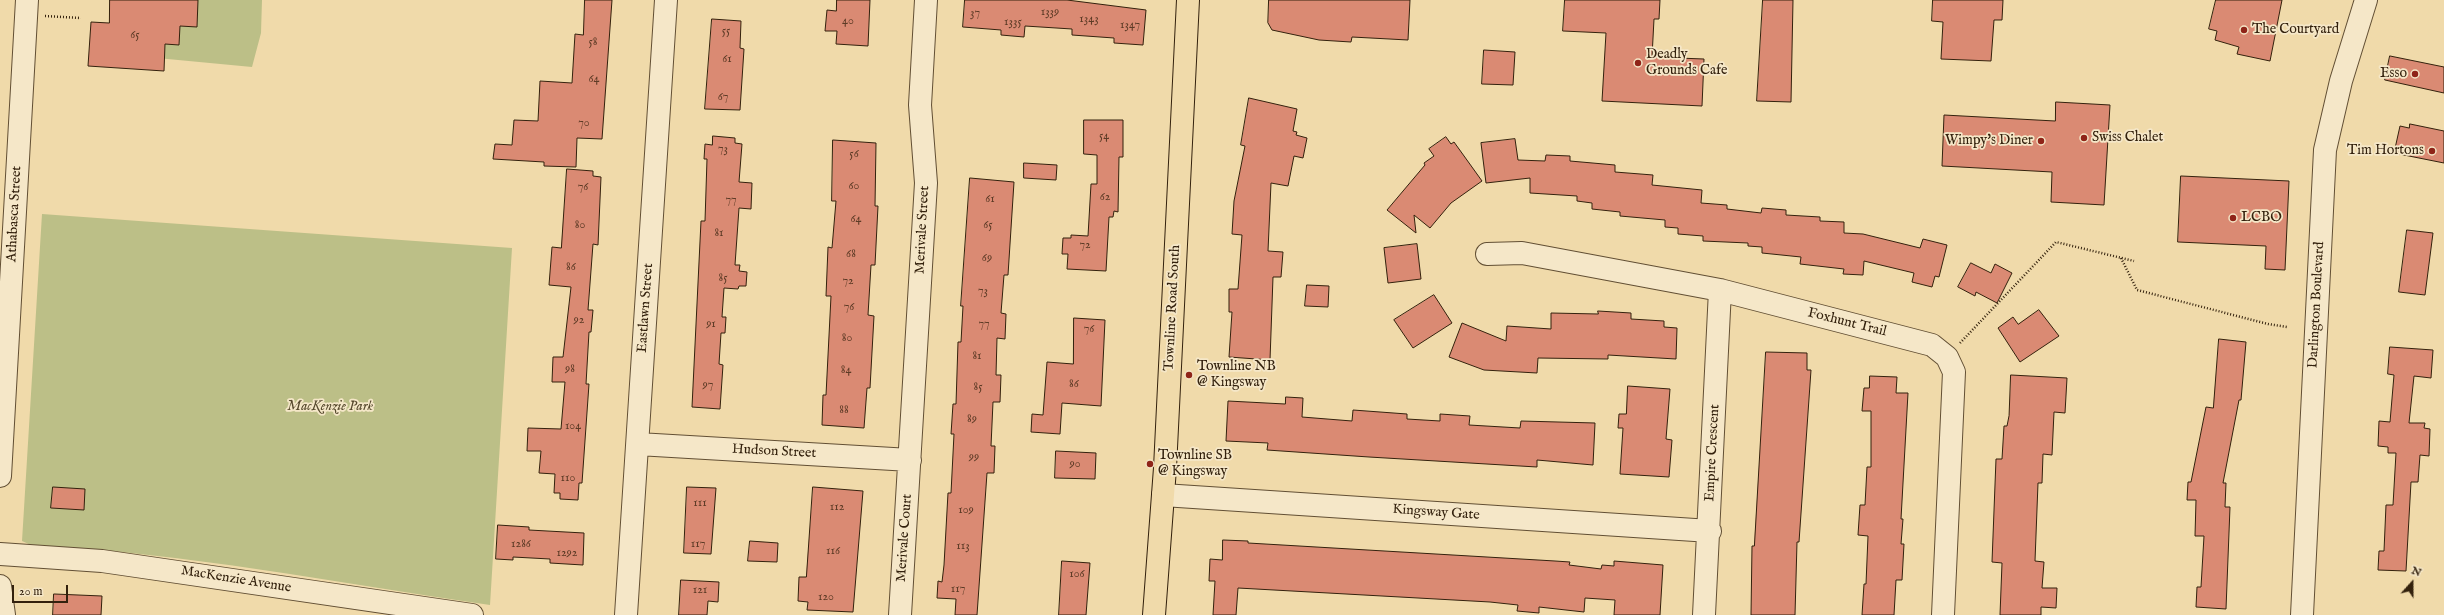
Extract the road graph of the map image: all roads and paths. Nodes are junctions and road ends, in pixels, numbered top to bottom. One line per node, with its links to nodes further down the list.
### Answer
1 (27, 0): 8 (street, Athabasca Street)
2 (666, 0): 15 (street, Eastlawn Street)
3 (926, 0): 16 (street, Merivale Street)
4 (1188, 0): 18 (main road, Townline Road South)
5 (2366, 0): 29 (street, Darlington Boulevard)
6 (45, 16): 7 (path)
7 (81, 18)
8 (8, 183): 17 (street, Athabasca Street)
9 (1487, 254): 12 (street, Foxhunt Trail)
10 (2121, 258): 11 (path); 13 (path); 14 (path)
11 (2134, 261)
12 (1720, 290): 14 (street, Foxhunt Trail); 19 (street, Empire Crescent)
13 (2287, 327)
14 (1947, 356): 28 (street)
15 (638, 444): 16 (street, Hudson Street); 24 (street, Eastlawn Street)
16 (910, 460): 25 (street, Merivale Court)
17 (0, 476)
18 (1163, 495): 19 (street, Kingsway Gate); 26 (main road, Townline Road South)
19 (1710, 531): 27 (street, Empire Crescent)
20 (0, 554): 23 (street, MacKenzie Avenue)
21 (0, 586): 22 (street)
22 (4, 615)
23 (472, 615)
24 (626, 615)
25 (900, 615)
26 (1154, 615)
27 (1704, 615)
28 (1943, 615)
29 (2302, 615)

